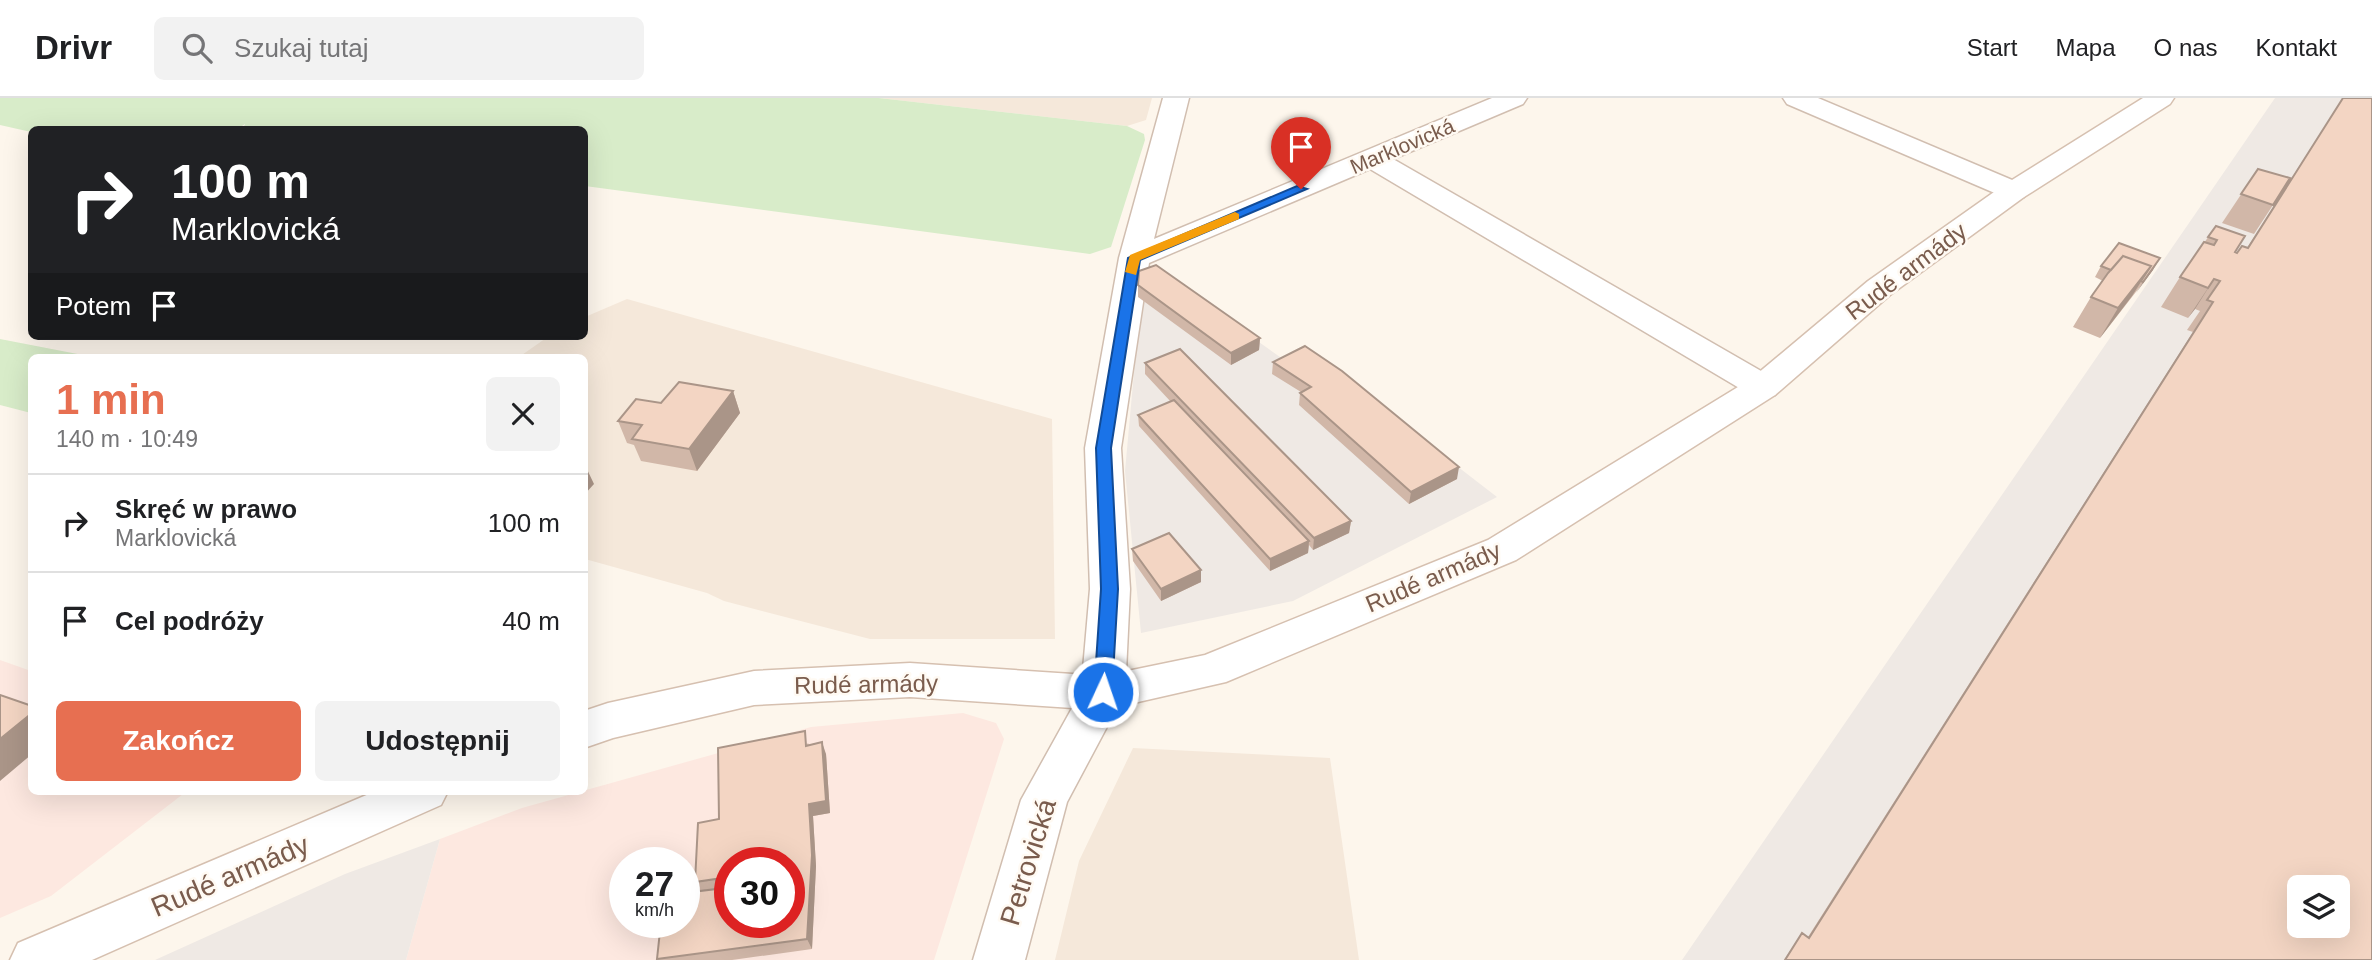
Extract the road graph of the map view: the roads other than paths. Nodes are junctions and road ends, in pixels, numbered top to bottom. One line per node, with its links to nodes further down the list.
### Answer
1 (1175, 98): 7 (street)
2 (1514, 98): 5 (street, Marklovická)
3 (1796, 98): 6 (street)
4 (2161, 98): 6 (street, Rudé armády)
5 (1373, 159): 7 (street, Marklovická); 8 (street)
6 (2014, 191): 8 (street, Rudé armády)
7 (1134, 258): 9 (street)
8 (1763, 387): 9 (street, Rudé armády)
9 (1103, 692): 10 (street, Rudé armády); 13 (street, Petrovická)
10 (588, 728)
11 (416, 795): 12 (street, Rudé armády)
12 (36, 960)
13 (999, 960)

